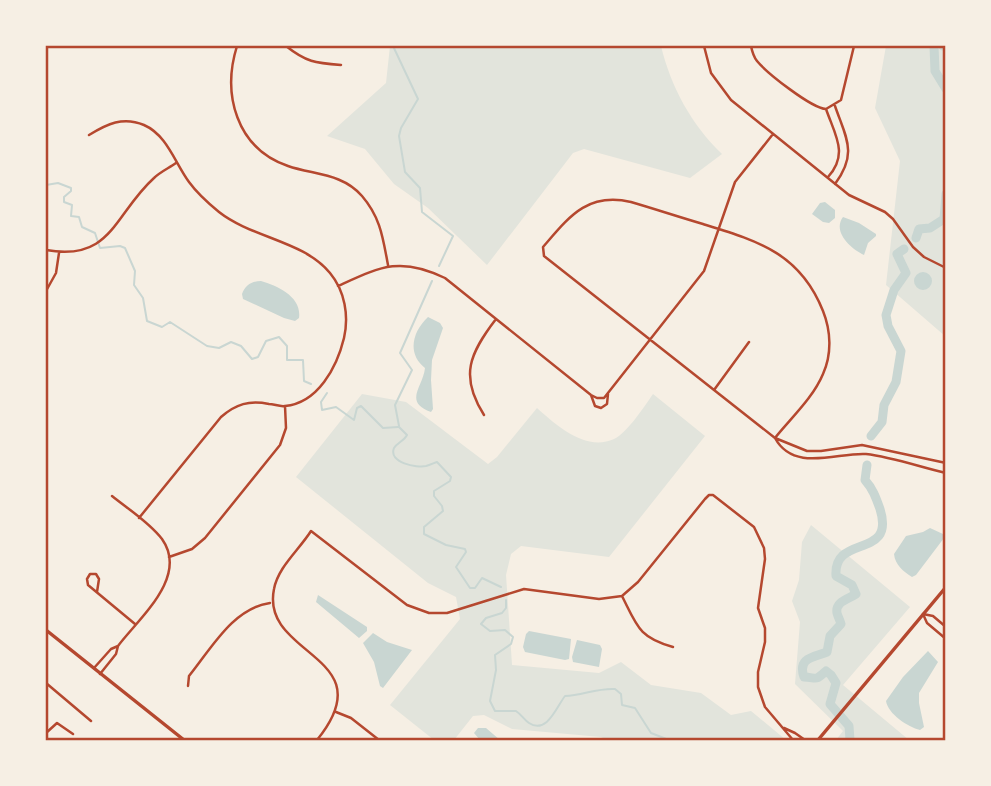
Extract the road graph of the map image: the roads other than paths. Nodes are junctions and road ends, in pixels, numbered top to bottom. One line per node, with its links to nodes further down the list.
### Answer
1 (237, 46): 21 (street)
2 (286, 46): 6 (street)
3 (704, 46): 11 (street)
4 (751, 46): 8 (street)
5 (854, 46): 7 (street)
6 (341, 65)
7 (835, 106): 8 (street); 9 (street)
8 (826, 109): 10 (street)
9 (839, 120): 10 (street); 14 (street)
10 (831, 124): 13 (street)
11 (773, 134): 16 (street); 18 (street)
12 (89, 135): 15 (street)
13 (839, 158): 14 (street); 16 (street)
14 (848, 160): 17 (street)
15 (176, 163): 20 (street); 23 (street)
16 (827, 178): 17 (street)
17 (835, 184): 22 (street)
18 (719, 229): 26 (street); 26 (street); 33 (street)
19 (46, 250): 20 (street)
20 (60, 253): 24 (street)
21 (388, 265): 23 (street); 25 (street)
22 (946, 268)
23 (338, 286): 31 (street)
24 (46, 291)
25 (496, 319): 30 (street); 32 (street)
26 (650, 339): 28 (street); 29 (street)
27 (749, 342): 28 (street)
28 (714, 390): 33 (street)
29 (608, 393): 30 (street); 30 (street)
30 (591, 395)
31 (285, 406): 37 (street); 38 (street)
32 (484, 415)
33 (775, 438): 34 (street); 35 (street)
34 (946, 463)
35 (946, 473)
36 (112, 496): 37 (street)
37 (139, 518): 38 (street)
38 (169, 557): 44 (street)
39 (946, 587): 43 (main road)
40 (97, 592): 40 (street); 44 (street)
41 (622, 596): 42 (street); 49 (street); 56 (street)
42 (272, 602): 53 (street); 54 (street)
43 (923, 614): 45 (street); 47 (street); 64 (main road)
44 (135, 624): 48 (street)
45 (946, 626)
46 (46, 630): 50 (main road)
47 (946, 639)
48 (118, 646): 50 (street); 51 (street)
49 (673, 647)
50 (93, 668): 51 (main road)
51 (100, 674): 59 (main road)
52 (46, 684): 55 (street)
53 (188, 686)
54 (336, 712): 60 (street); 61 (street)
55 (92, 721)
56 (783, 727): 62 (street); 63 (street)
57 (46, 733): 58 (street)
58 (74, 734)
59 (184, 740)
60 (317, 740)
61 (379, 740)
62 (793, 740)
63 (805, 740)
64 (818, 740)

